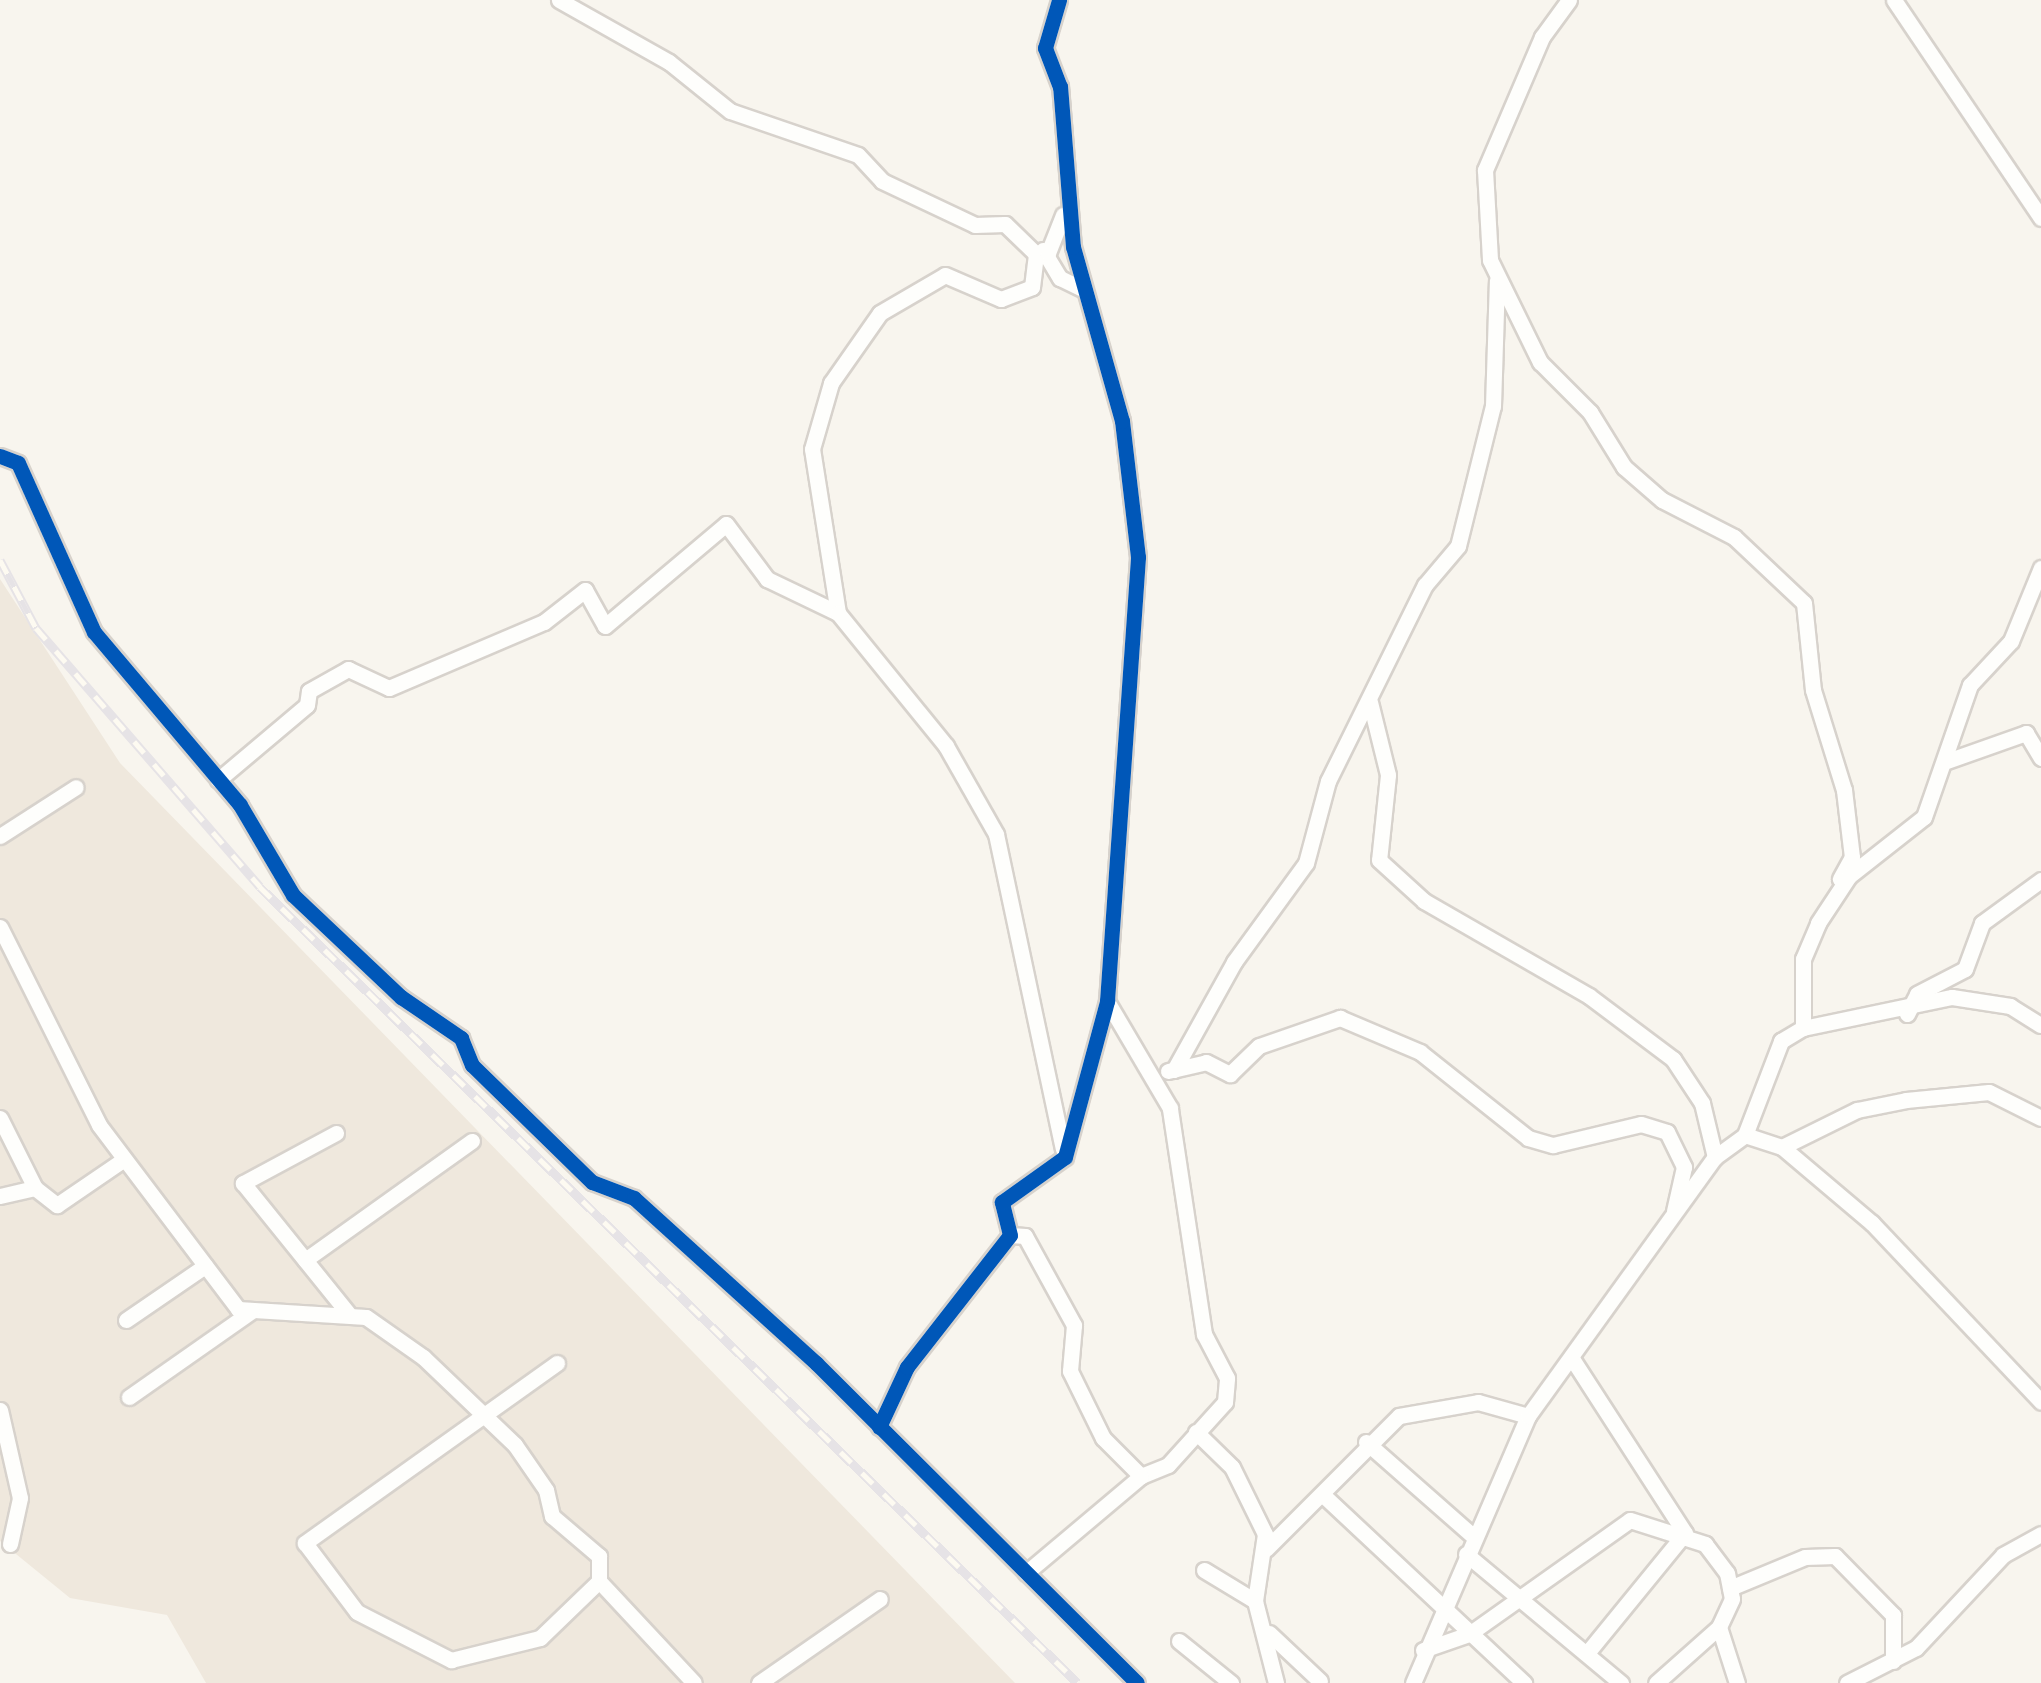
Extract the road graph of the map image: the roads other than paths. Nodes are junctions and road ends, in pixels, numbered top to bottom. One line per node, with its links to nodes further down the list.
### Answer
1 (560, 0): 7 (street)
2 (1059, 0): 5 (street)
3 (1569, 0): 8 (street)
4 (1894, 0): 6 (street)
5 (1068, 202): 7 (street); 9 (street)
6 (2041, 218)
7 (1042, 254): 9 (street); 12 (street)
8 (1495, 271): 13 (street); 20 (street)
9 (1084, 289): 22 (street)
10 (0, 456): 16 (street)
11 (2041, 568): 15 (street)
12 (838, 613): 16 (street); 34 (street)
13 (1370, 702): 26 (street); 35 (street)
14 (2041, 758): 15 (street)
15 (1947, 761): 20 (street)
16 (218, 780): 53 (street)
17 (76, 786): 18 (street)
18 (0, 836)
19 (2041, 880): 23 (street)
20 (1818, 923): 25 (street)
21 (0, 927): 36 (street)
22 (1107, 1001): 27 (street); 34 (street)
23 (1906, 1014): 24 (street); 25 (street)
24 (2041, 1024)
25 (1804, 1028): 31 (street)
26 (1174, 1070): 27 (street); 39 (street)
27 (1154, 1075): 54 (street)
28 (0, 1118): 37 (street)
29 (2041, 1118): 33 (street)
30 (336, 1133): 41 (street)
31 (1745, 1135): 33 (street); 35 (street)
32 (472, 1141): 41 (street)
33 (1782, 1147): 49 (street)
34 (1066, 1158): 40 (street)
35 (1715, 1158): 39 (street)
36 (123, 1160): 37 (street); 42 (street)
37 (35, 1188): 38 (street)
38 (0, 1196)
39 (1674, 1214): 46 (street)
40 (1010, 1235): 53 (street); 56 (street)
41 (305, 1260): 44 (street)
42 (205, 1266): 43 (street); 45 (street)
43 (252, 1311): 44 (street); 48 (street)
44 (348, 1313): 51 (street)
45 (126, 1320)
46 (1572, 1357): 52 (street); 58 (street)
47 (556, 1363): 51 (street)
48 (130, 1398)
49 (2041, 1402)
50 (0, 1410): 61 (street)
51 (488, 1416): 66 (street); 66 (street)
52 (1528, 1416): 55 (street); 60 (street)
53 (879, 1427): 65 (street)
54 (1196, 1432): 56 (street); 62 (street)
55 (1366, 1442): 57 (street); 60 (street)
56 (1141, 1476): 65 (street)
57 (1322, 1494): 62 (street); 71 (street)
58 (1685, 1533): 67 (street); 70 (street); 77 (street)
59 (2041, 1534): 78 (street)
60 (1474, 1537): 63 (street)
61 (10, 1544)
62 (1266, 1550): 69 (street)
63 (1466, 1554): 70 (street); 71 (street)
64 (1204, 1570): 69 (street)
65 (1026, 1573): 82 (street)
66 (599, 1581): 80 (street)
67 (1730, 1588): 72 (street); 78 (street)
68 (880, 1599): 81 (street)
69 (1255, 1601): 73 (street)
70 (1514, 1602): 74 (street); 77 (street)
71 (1440, 1608): 74 (street); 76 (street)
72 (1719, 1627): 88 (street); 89 (street)
73 (1269, 1633): 79 (street); 84 (street)
74 (1468, 1634): 76 (street); 86 (street)
75 (1180, 1641): 83 (street)
76 (1423, 1650): 85 (street)
77 (1588, 1652): 87 (street)
78 (1885, 1670): 90 (street)
79 (1320, 1680)
80 (694, 1683)
81 (759, 1683)
82 (1138, 1683)
83 (1231, 1683)
84 (1276, 1683)
85 (1413, 1683)
86 (1524, 1683)
87 (1622, 1683)
88 (1656, 1683)
89 (1737, 1683)
90 (1847, 1683)

